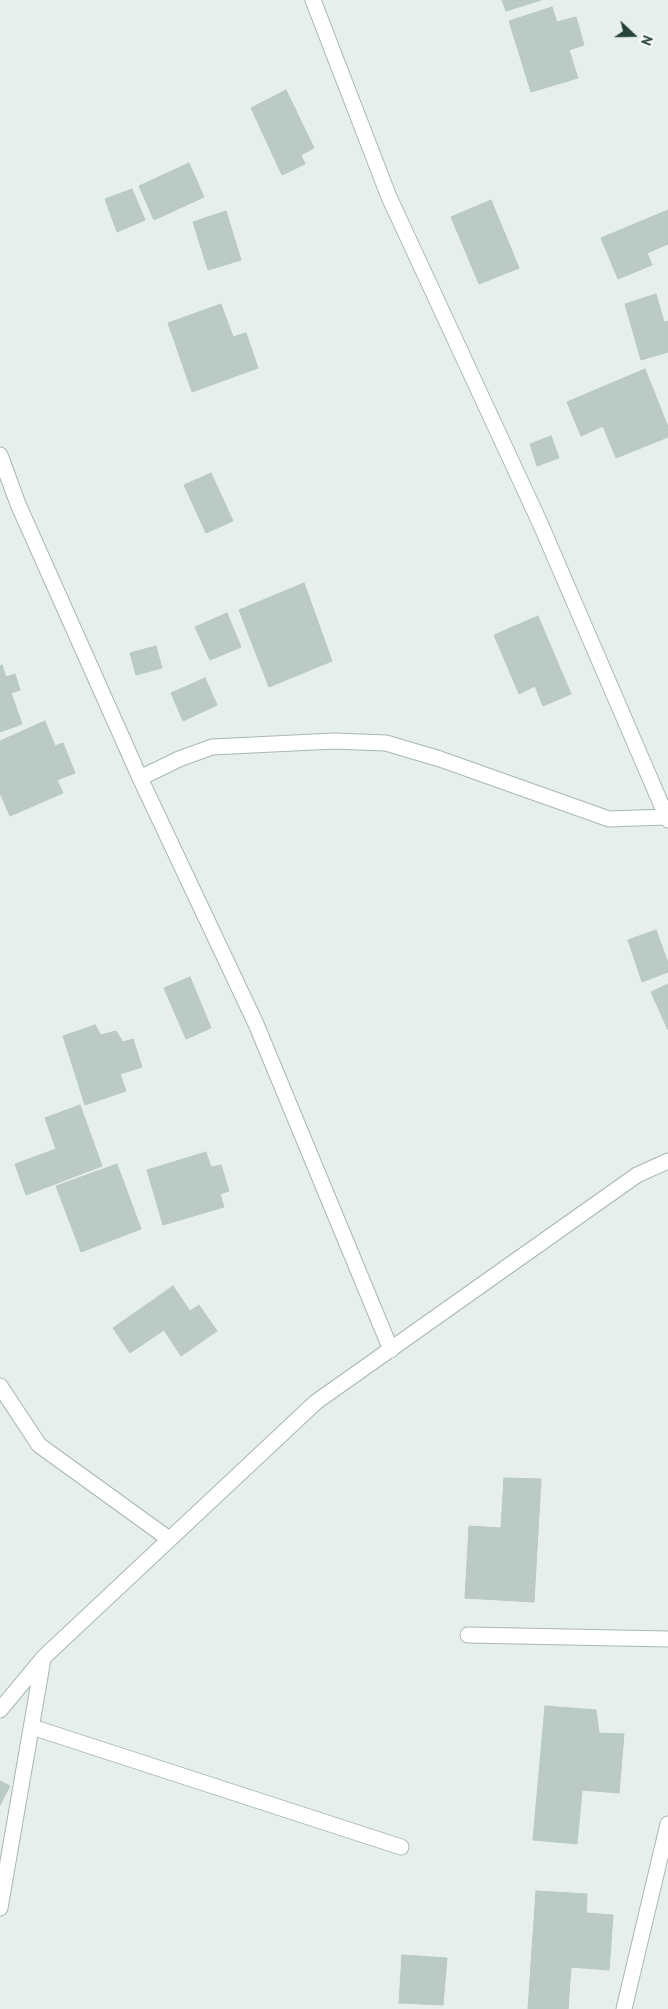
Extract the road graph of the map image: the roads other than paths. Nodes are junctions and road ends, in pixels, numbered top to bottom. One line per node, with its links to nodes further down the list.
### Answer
1 (313, 0): 4 (street)
2 (0, 455): 3 (street)
3 (140, 778): 4 (street); 6 (street)
4 (667, 819)
5 (668, 1161): 6 (street)
6 (391, 1350): 8 (street)
7 (0, 1386): 8 (street)
8 (169, 1539): 11 (street)
9 (468, 1635): 10 (street)
10 (668, 1639)
11 (44, 1657): 12 (street); 13 (street)
12 (0, 1710)
13 (32, 1727): 15 (street); 16 (street)
14 (668, 1824): 17 (street)
15 (401, 1847)
16 (0, 1908)
17 (624, 2009)

